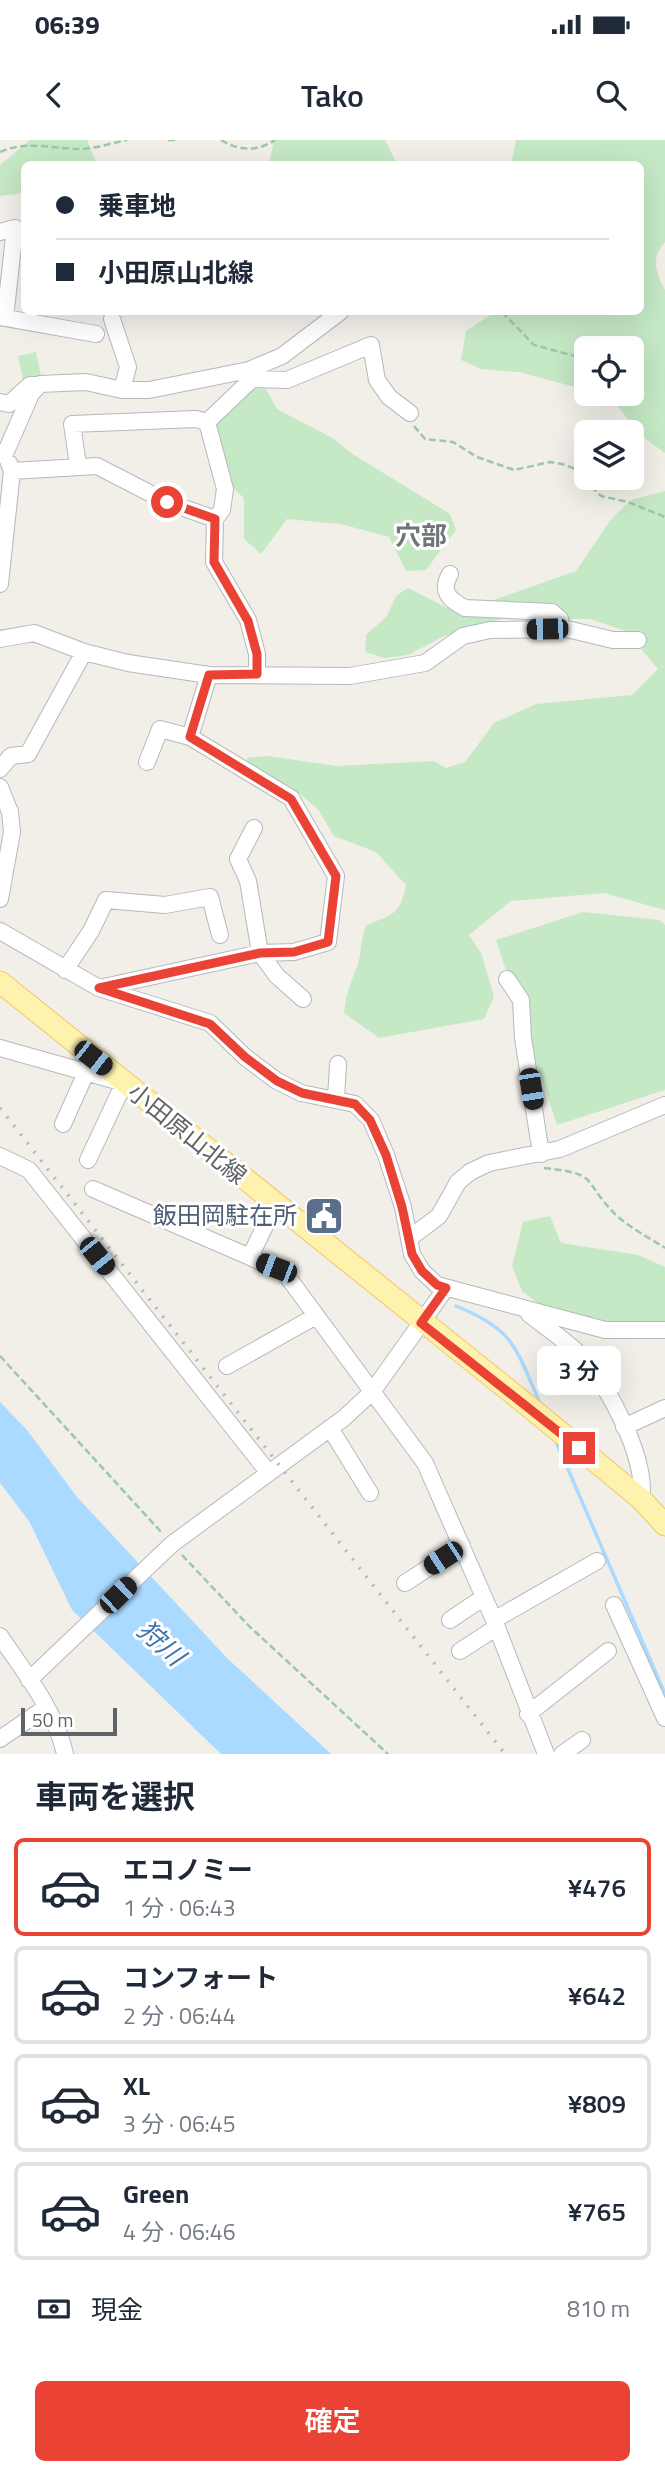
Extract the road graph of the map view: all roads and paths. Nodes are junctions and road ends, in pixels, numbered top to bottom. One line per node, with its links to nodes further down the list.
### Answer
1 (127, 140): 6 (path)
2 (169, 140): 3 (path)
3 (177, 140)
4 (221, 140): 5 (path)
5 (275, 140)
6 (0, 152)
7 (0, 232): 10 (street)
8 (336, 315): 14 (street)
9 (505, 315): 13 (path)
10 (3, 318): 12 (street)
11 (112, 319): 16 (street)
12 (96, 334)
13 (574, 356)
14 (251, 374): 16 (street); 18 (street); 19 (street)
15 (40, 384): 16 (street); 17 (street); 20 (street)
16 (122, 390)
17 (0, 402)
18 (410, 413): 23 (path)
19 (207, 422): 21 (street); 24 (street)
20 (2, 455): 22 (street)
21 (78, 465): 22 (street); 24 (street)
22 (12, 471): 26 (street)
23 (665, 517)
24 (215, 519): 31 (street)
25 (450, 574): 27 (street)
26 (0, 584)
27 (562, 629): 29 (street); 31 (street)
28 (0, 639): 30 (street)
29 (638, 640)
30 (84, 652): 32 (street); 35 (street)
31 (257, 674): 32 (street)
32 (209, 675): 33 (street)
33 (190, 737): 34 (street); 41 (street)
34 (147, 761)
35 (0, 769)
36 (0, 787): 38 (street)
37 (254, 828): 41 (street)
38 (0, 899)
39 (0, 931): 42 (street)
40 (220, 935): 42 (street)
41 (260, 953): 45 (street); 46 (street)
42 (65, 970): 45 (street)
43 (507, 979): 56 (street)
44 (0, 982): 49 (main road, 小田原山北線)
45 (99, 988): 51 (street)
46 (303, 999)
47 (0, 1048): 49 (street)
48 (338, 1064): 51 (street)
49 (89, 1066): 50 (main road, 小田原山北線); 53 (street)
50 (124, 1083): 55 (street); 58 (main road, 小田原山北線)
51 (336, 1099): 59 (street)
52 (665, 1105): 56 (street)
53 (63, 1124)
54 (0, 1156): 73 (street)
55 (88, 1160)
56 (542, 1161): 59 (street); 60 (path)
57 (93, 1189): 61 (street)
58 (275, 1206): 61 (street); 65 (main road, 小田原山北線)
59 (411, 1237): 62 (street)
60 (665, 1248)
61 (250, 1257): 64 (street)
62 (446, 1288): 63 (street); 65 (street)
63 (524, 1310): 66 (street); 71 (street)
64 (316, 1316): 68 (street); 69 (street)
65 (421, 1323): 69 (street); 75 (main road, 小田原山北線)
66 (665, 1331)
67 (0, 1356): 77 (path)
68 (227, 1366)
69 (372, 1392): 72 (street); 78 (street)
70 (665, 1408): 71 (street)
71 (624, 1427): 75 (street)
72 (330, 1428): 73 (street); 74 (street)
73 (268, 1472): 77 (street)
74 (370, 1493)
75 (641, 1499): 76 (main road, 小田原山北線)
76 (665, 1525)
77 (172, 1544): 88 (street); 95 (path)
78 (462, 1546): 80 (street); 81 (street)
79 (597, 1561): 84 (street)
80 (405, 1583)
81 (485, 1597): 83 (street); 84 (street)
82 (614, 1605): 91 (street)
83 (450, 1620)
84 (496, 1623): 86 (street); 90 (street)
85 (0, 1636): 88 (street)
86 (460, 1651)
87 (608, 1651): 90 (street)
88 (29, 1680): 89 (street)
89 (45, 1707): 92 (street); 94 (street)
90 (528, 1714): 96 (street)
91 (665, 1718)
92 (0, 1739)
93 (582, 1740): 97 (street)
94 (65, 1754)
95 (388, 1754)
96 (546, 1754)
97 (562, 1754)

